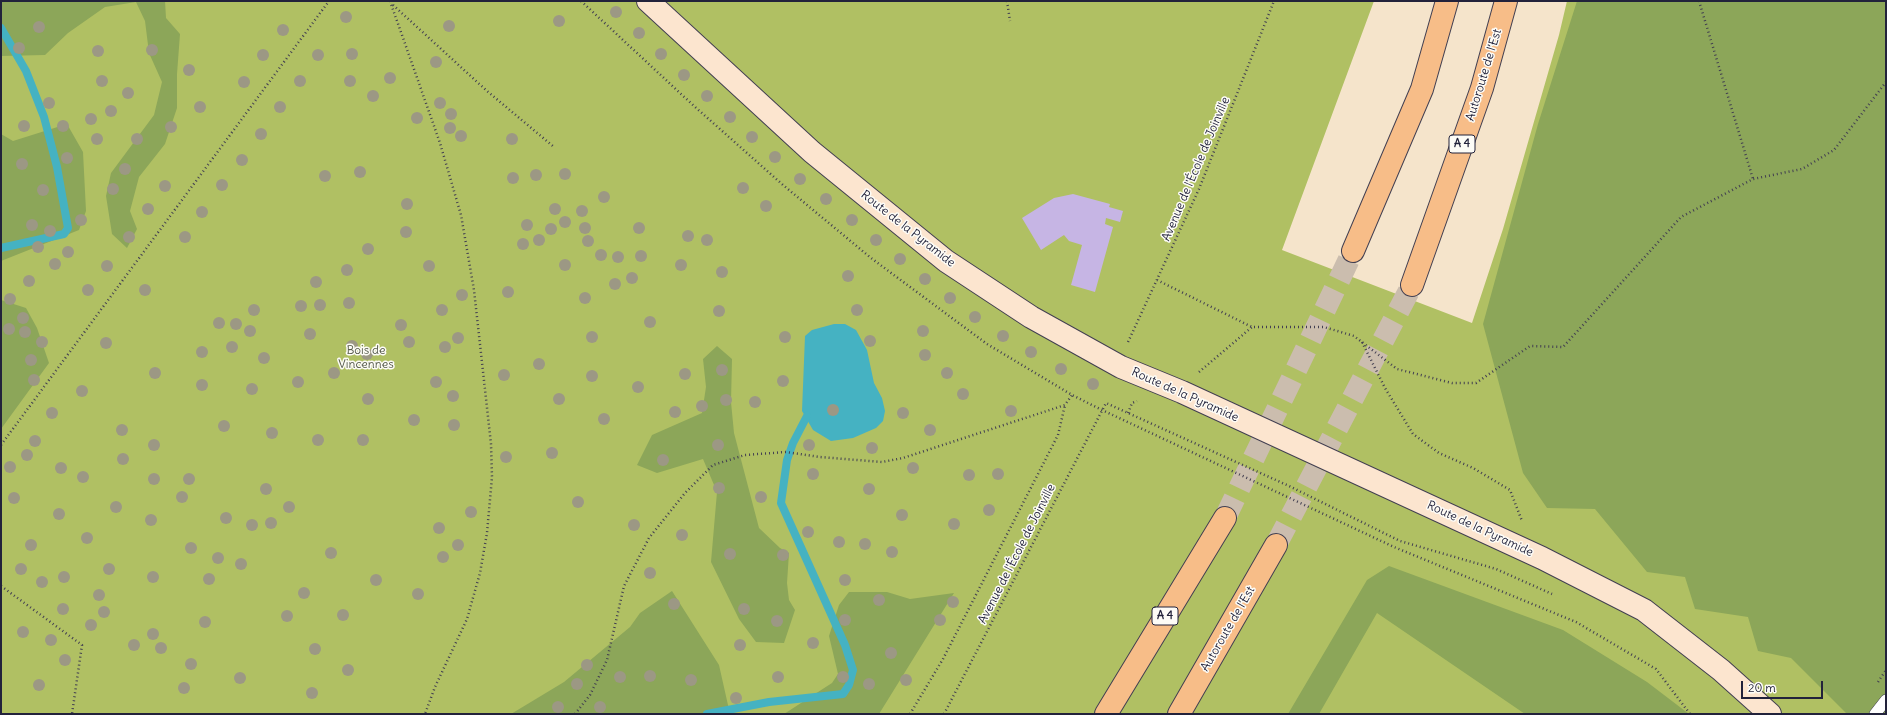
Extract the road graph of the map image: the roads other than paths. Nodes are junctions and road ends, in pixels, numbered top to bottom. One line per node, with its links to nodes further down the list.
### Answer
1 (648, 1): 11 (street, Route de la Pyramide)
2 (1447, 1): 4 (highway)
3 (1506, 1): 5 (highway, Autoroute de l’Est / A 4)
4 (1353, 251)
5 (1412, 285)
6 (1225, 518): 9 (highway, A 4)
7 (1276, 545): 10 (highway, Autoroute de l’Est)
8 (1886, 700): 12 (lane)
9 (1106, 714)
10 (1179, 714)
11 (1770, 714)
12 (1875, 714)

